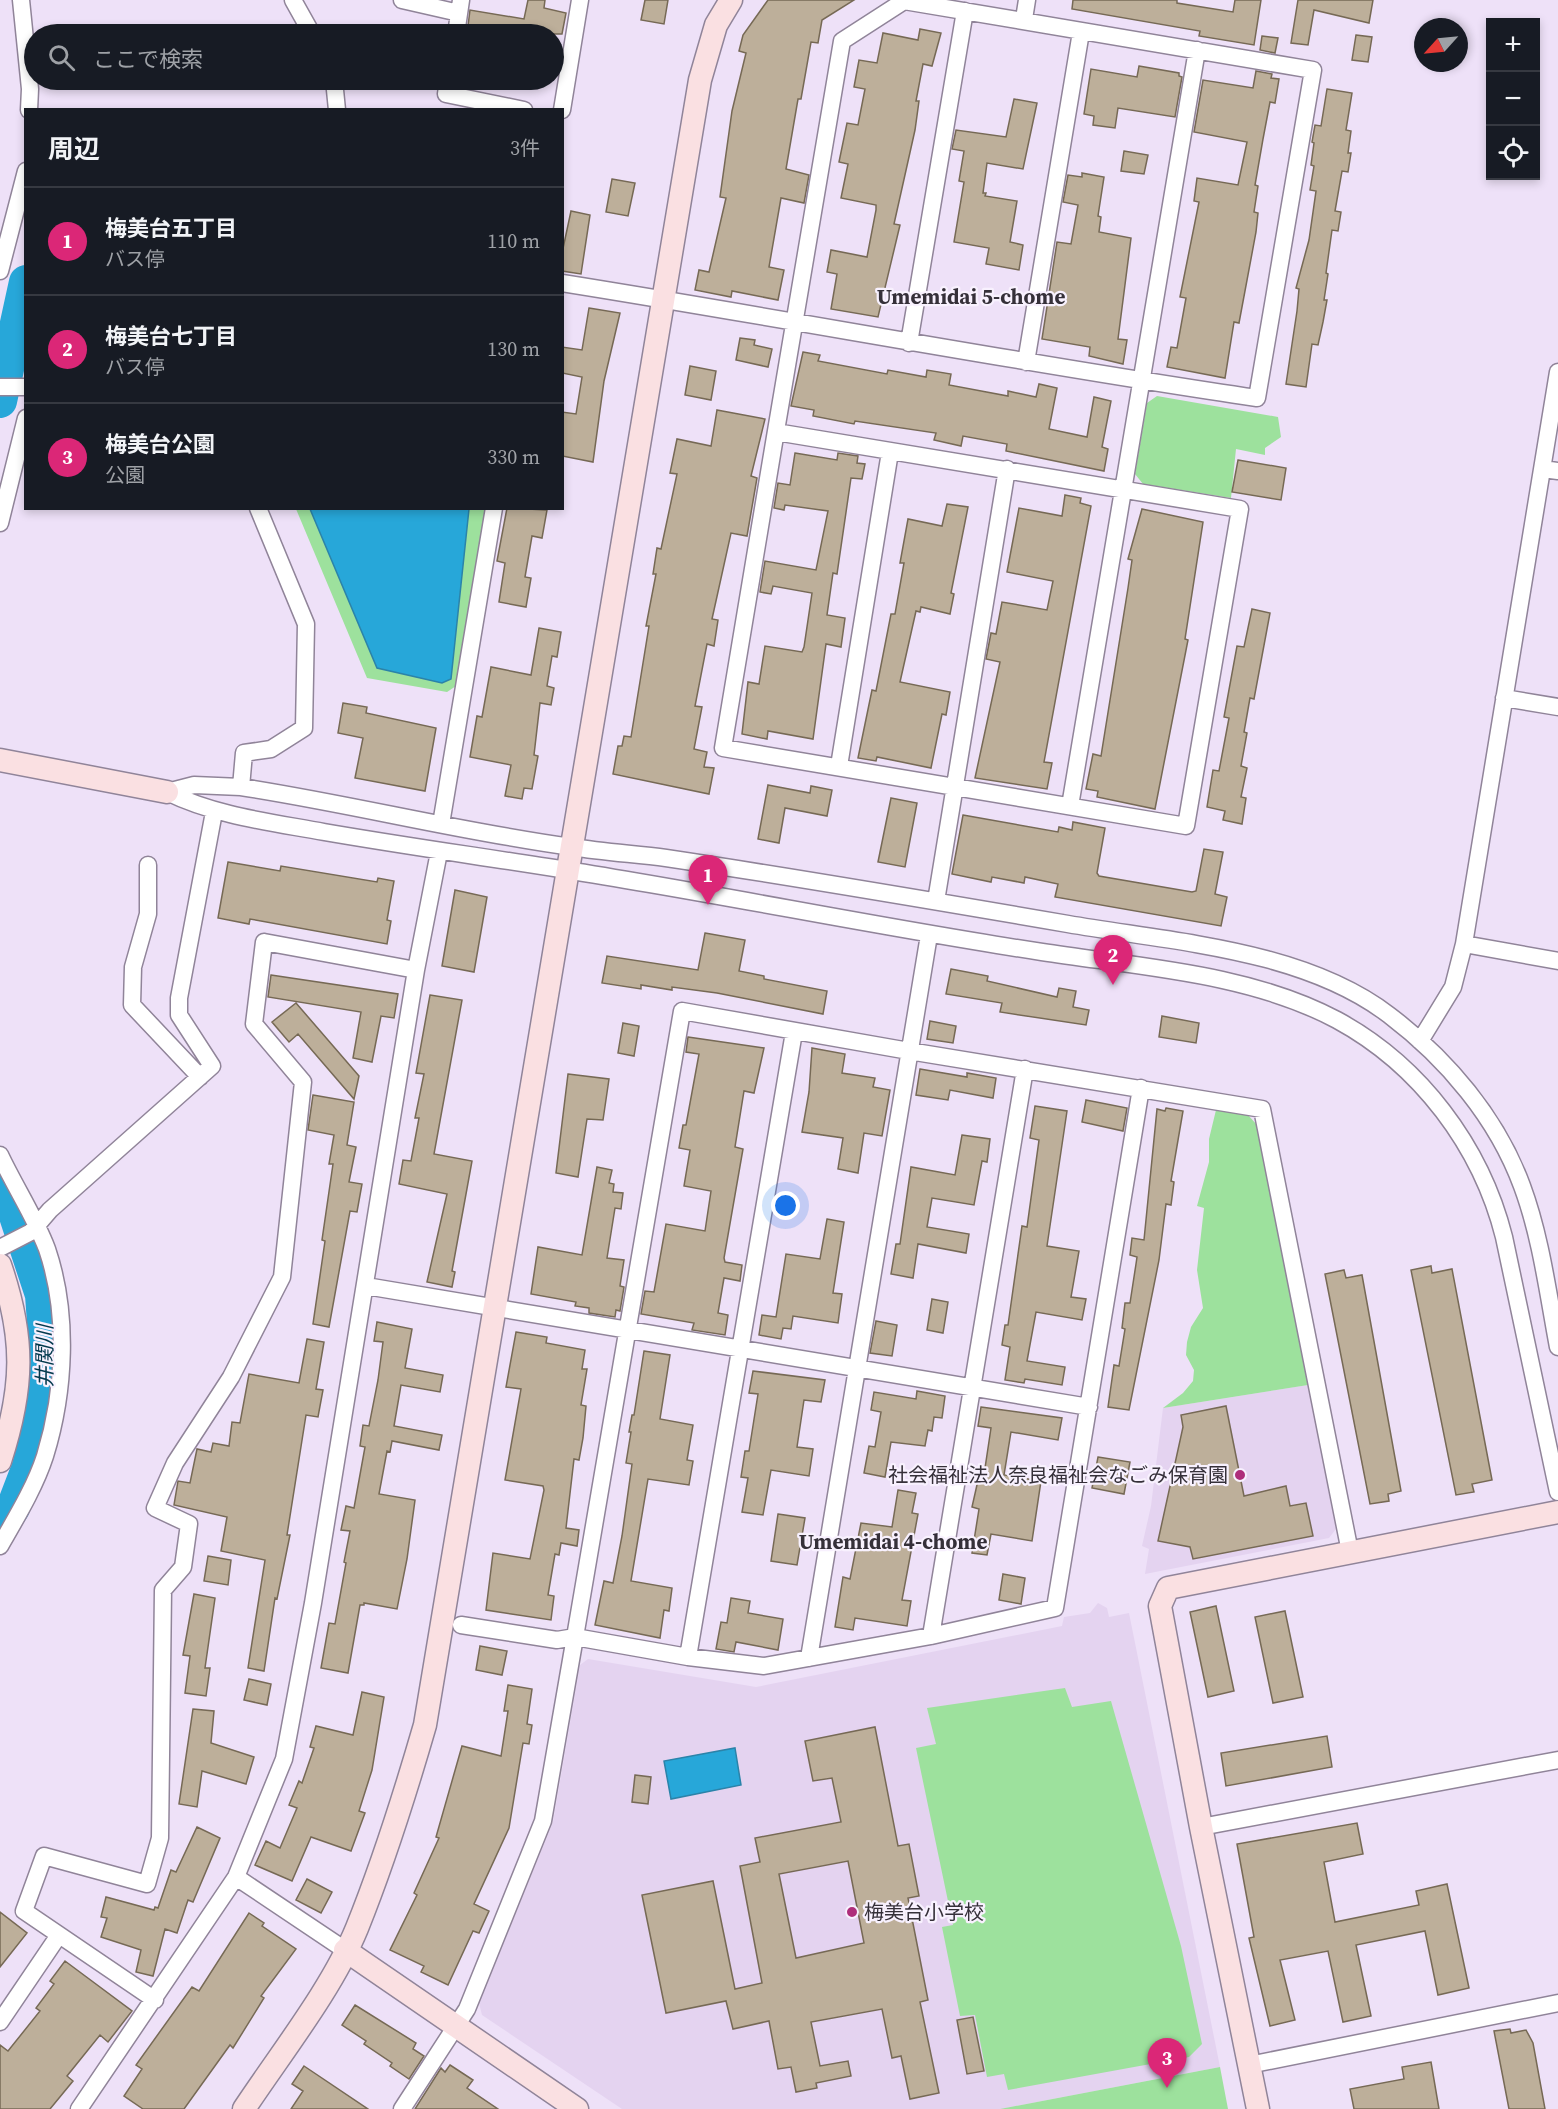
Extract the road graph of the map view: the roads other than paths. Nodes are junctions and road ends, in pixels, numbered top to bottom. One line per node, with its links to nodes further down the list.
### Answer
1 (21, 0): 12 (street)
2 (292, 0): 10 (street)
3 (402, 0): 7 (street)
4 (580, 0): 21 (street)
5 (731, 0): 25 (street)
6 (1027, 0): 9 (street)
7 (460, 7): 11 (street)
8 (965, 11): 9 (street); 26 (street); 27 (street)
9 (1024, 19): 13 (street)
10 (306, 24)
11 (457, 24)
12 (24, 30)
13 (1081, 32): 14 (street); 28 (street)
14 (1197, 50): 30 (street); 30 (street)
15 (30, 90): 18 (street)
16 (335, 90): 19 (street)
17 (447, 90): 20 (street)
18 (29, 108)
19 (337, 108)
20 (514, 108)
21 (561, 108)
22 (24, 179): 23 (street)
23 (0, 271)
24 (564, 283): 25 (street)
25 (664, 300): 26 (street); 52 (street)
26 (794, 323): 27 (street); 34 (street)
27 (909, 343): 28 (street)
28 (1026, 362): 30 (street)
29 (1558, 372): 37 (street)
30 (1141, 381): 38 (street)
31 (0, 387): 32 (street)
32 (24, 387)
33 (24, 426): 41 (street)
34 (776, 432): 35 (street); 45 (street)
35 (890, 452): 36 (street); 45 (street)
36 (1007, 469): 38 (street); 47 (street)
37 (1550, 470): 42 (street)
38 (1124, 490): 49 (street); 49 (street)
39 (259, 510): 46 (street)
40 (494, 510): 51 (street)
41 (0, 523)
42 (1504, 698): 43 (street); 58 (street)
43 (1558, 707)
44 (0, 760): 48 (street)
45 (839, 766): 47 (street)
46 (241, 787): 48 (street); 51 (street)
47 (955, 787): 49 (street); 56 (street)
48 (167, 792): 50 (street)
49 (1070, 806)
50 (214, 812): 53 (street); 65 (street)
51 (441, 824): 52 (street)
52 (570, 847): 55 (street); 56 (street)
53 (439, 852): 55 (street); 60 (street)
54 (148, 865): 65 (street)
55 (566, 870): 57 (street); 72 (street)
56 (936, 901): 62 (street)
57 (929, 935): 63 (street); 80 (street)
58 (1464, 944): 59 (street); 62 (street)
59 (1558, 961)
60 (416, 970): 71 (street); 92 (street)
61 (794, 1032): 63 (street); 73 (street); 75 (street)
62 (1420, 1041): 74 (street)
63 (909, 1051): 64 (street); 76 (street)
64 (1026, 1069): 66 (street); 77 (street)
65 (200, 1077): 68 (street)
66 (1141, 1088): 78 (street); 83 (street)
67 (0, 1155): 68 (street)
68 (34, 1230): 69 (street); 82 (street)
69 (6, 1245)
70 (0, 1265): 79 (street)
71 (366, 1286): 72 (street); 91 (street)
72 (496, 1307): 73 (street); 93 (street)
73 (626, 1328): 75 (street); 86 (street)
74 (1558, 1347)
75 (741, 1348): 76 (street); 87 (street)
76 (856, 1366): 77 (street); 88 (street)
77 (973, 1387): 78 (street); 85 (street)
78 (1089, 1407): 85 (street)
79 (0, 1461)
80 (1558, 1492)
81 (1558, 1512): 83 (street)
82 (0, 1546)
83 (1350, 1552): 90 (street)
84 (461, 1625): 86 (street)
85 (931, 1636): 88 (street)
86 (574, 1637): 87 (street); 97 (street)
87 (688, 1656): 88 (street)
88 (810, 1658)
89 (1558, 1760): 90 (street)
90 (1201, 1827): 98 (street)
91 (236, 1877): 93 (street); 94 (street)
92 (59, 1935): 94 (street); 96 (street)
93 (345, 1950): 97 (street); 100 (street)
94 (155, 2000): 99 (street)
95 (1558, 2003): 98 (street)
96 (0, 2022)
97 (456, 2026): 101 (street); 102 (street)
98 (1249, 2065): 103 (street)
99 (79, 2109)
100 (244, 2109)
101 (402, 2109)
102 (578, 2109)
103 (1258, 2109)

